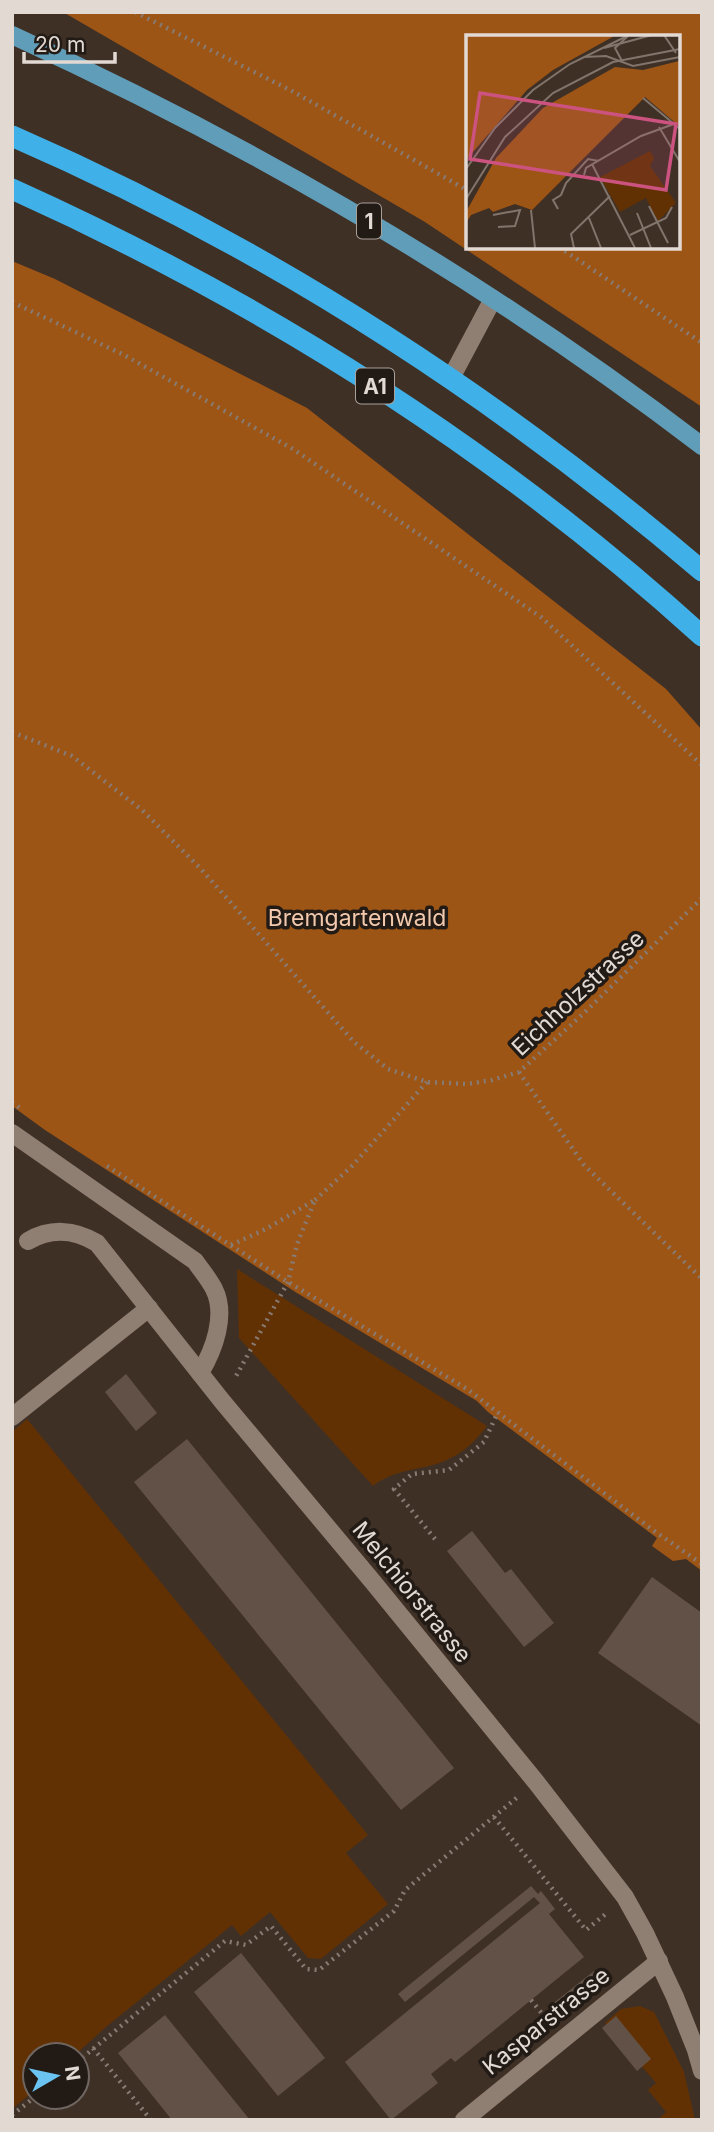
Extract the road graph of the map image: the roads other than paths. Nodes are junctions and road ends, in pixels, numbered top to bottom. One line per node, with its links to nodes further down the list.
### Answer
1 (12, 35): 4 (main road, 1)
2 (12, 136): 5 (highway, A1)
3 (12, 189): 8 (highway, A1)
4 (493, 299): 5 (street); 6 (main road, 1)
5 (451, 378): 7 (highway, A1)
6 (702, 446)
7 (702, 571)
8 (702, 636)
9 (12, 1133): 12 (street)
10 (28, 1241): 11 (street, Melchiorstrasse)
11 (149, 1308): 12 (street, Melchiorstrasse); 13 (street)
12 (200, 1373): 14 (street, Melchiorstrasse)
13 (12, 1417)
14 (659, 1961): 15 (street, Melchiorstrasse); 16 (street, Kasparstrasse)
15 (702, 2071)
16 (464, 2120)

